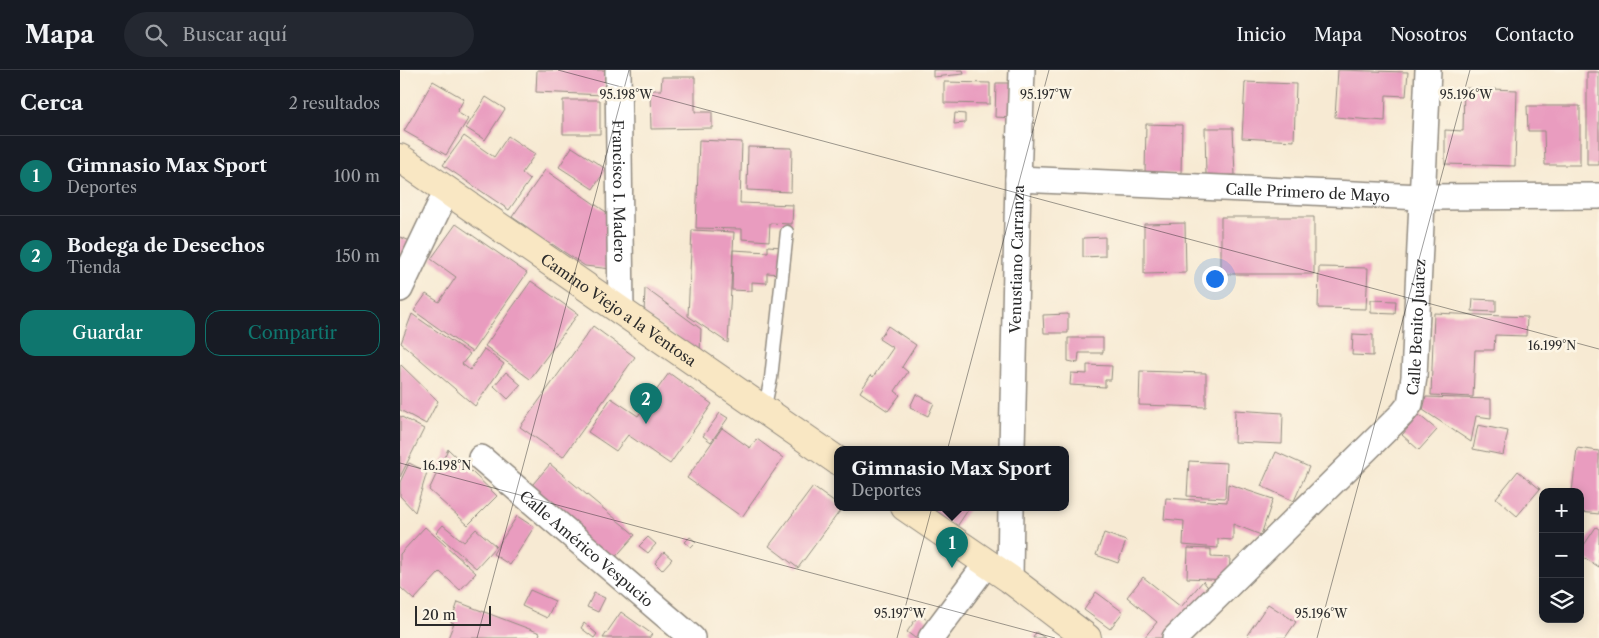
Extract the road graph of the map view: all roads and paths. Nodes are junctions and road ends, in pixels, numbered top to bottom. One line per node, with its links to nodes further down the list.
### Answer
1 (618, 70): 11 (street, Francisco I. Madero)
2 (1022, 70): 5 (street, Venustiano Carranza)
3 (1428, 70): 8 (street, Calle Benito Juárez)
4 (400, 158): 6 (main road, Camino Viejo a la Ventosa)
5 (1018, 179): 8 (street, Calle Primero de Mayo); 13 (street, Venustiano Carranza)
6 (447, 190): 10 (street); 11 (main road, Camino Viejo a la Ventosa)
7 (1599, 196): 8 (street, Calle Primero de Mayo)
8 (1422, 197): 23 (street, Calle Benito Juárez)
9 (787, 232): 12 (lane)
10 (400, 289)
11 (621, 312): 12 (main road, Camino Viejo a la Ventosa)
12 (764, 410): 15 (main road, Camino Viejo a la Ventosa)
13 (1012, 446)
14 (481, 458): 20 (street, Calle Américo Vespucio)
15 (834, 458)
16 (911, 511): 18 (main road)
17 (1011, 511): 19 (street)
18 (987, 563): 19 (main road); 21 (street)
19 (1010, 579): 22 (main road)
20 (692, 638)
21 (931, 638)
22 (1087, 638)
23 (1175, 638)

